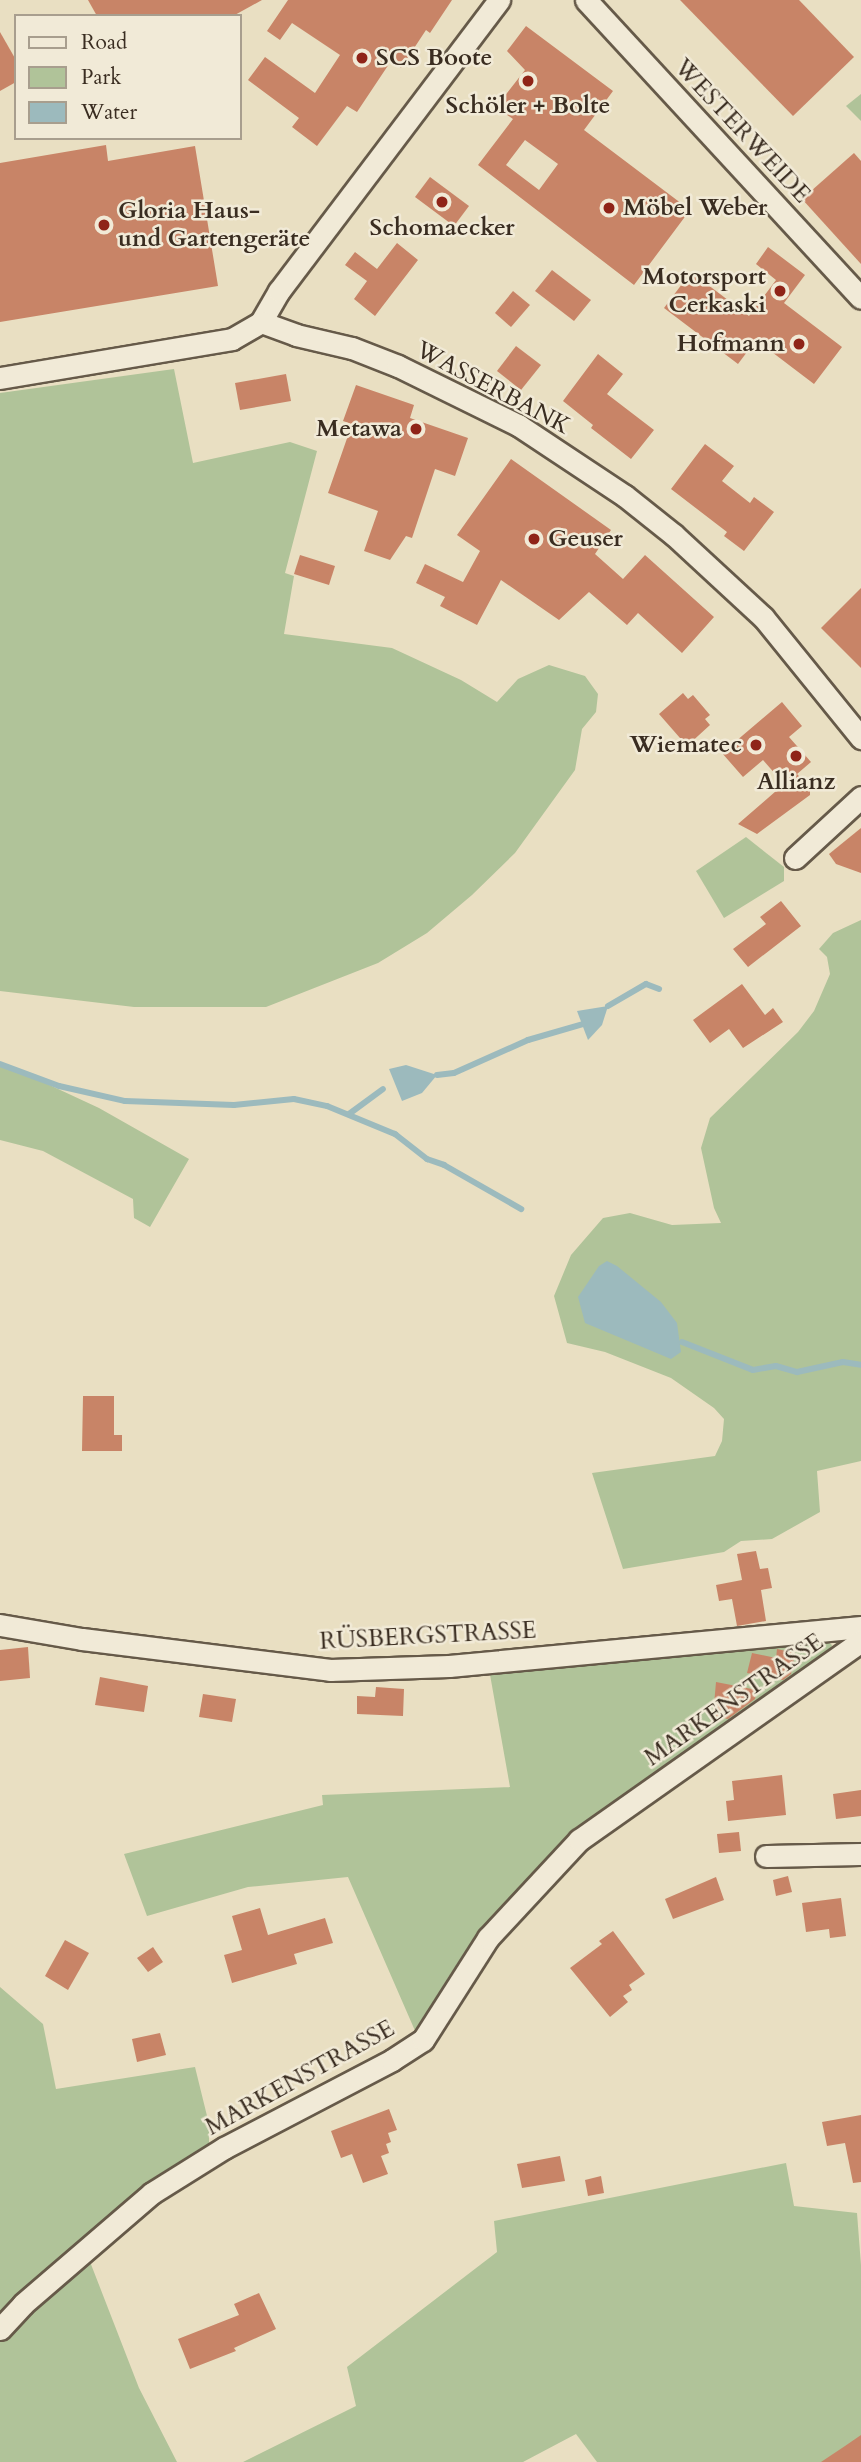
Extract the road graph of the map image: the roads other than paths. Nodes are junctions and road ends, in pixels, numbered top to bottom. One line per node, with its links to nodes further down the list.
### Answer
1 (499, 0): 4 (street)
2 (586, 0): 3 (street, WESTERWEIDE)
3 (861, 298)
4 (261, 322): 5 (street); 6 (street, WASSERBANK)
5 (0, 378)
6 (861, 738)
7 (861, 797): 8 (street)
8 (794, 858)
9 (0, 1625): 10 (street, RÜSBERGSTRASSE)
10 (861, 1627)
11 (861, 1641): 14 (street, MARKENSTRASSE)
12 (861, 1854): 13 (street)
13 (766, 1856)
14 (0, 2329)

